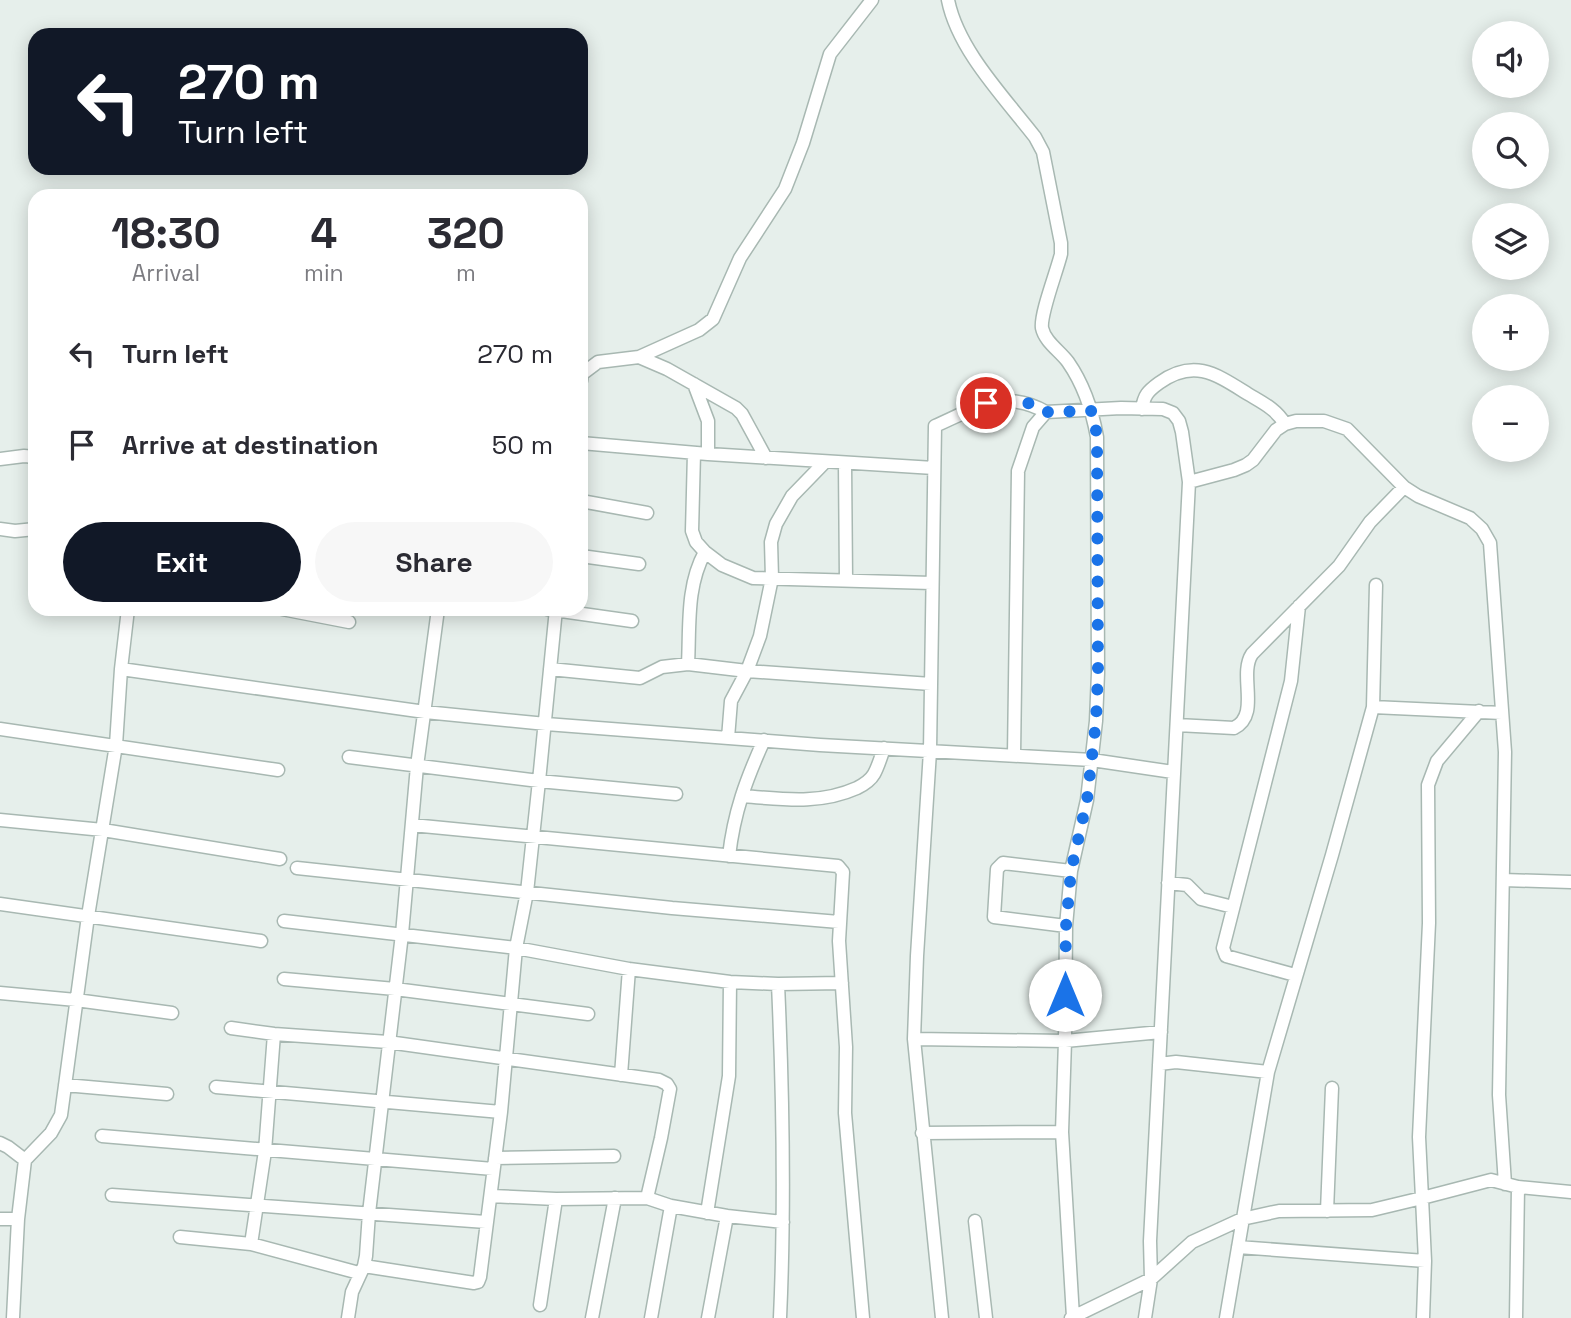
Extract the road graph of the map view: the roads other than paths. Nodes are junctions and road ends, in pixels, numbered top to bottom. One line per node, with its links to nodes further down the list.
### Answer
1 (872, 0): 3 (street)
2 (948, 0): 7 (street)
3 (639, 357): 4 (street); 5 (street)
4 (588, 369)
5 (694, 384): 12 (street); 14 (street)
6 (1142, 409): 7 (street); 9 (street); 19 (street)
7 (1093, 411): 8 (street); 59 (street)
8 (1046, 412): 18 (street); 57 (street)
9 (1285, 424): 19 (street); 20 (street)
10 (588, 444): 11 (street)
11 (694, 453): 12 (street); 25 (street)
12 (708, 454): 14 (street)
13 (28, 456): 15 (street)
14 (766, 458): 16 (street)
15 (0, 459)
16 (825, 461): 17 (street); 28 (street)
17 (845, 463): 18 (street); 29 (street)
18 (934, 468): 30 (street)
19 (1189, 482): 50 (street)
20 (1404, 488): 32 (street); 48 (street)
21 (588, 502): 22 (street)
22 (647, 513)
23 (0, 529): 24 (street)
24 (28, 530)
25 (705, 552): 28 (street); 40 (street)
26 (588, 557): 27 (street)
27 (639, 564)
28 (772, 578): 29 (street); 43 (street)
29 (846, 580): 30 (street)
30 (932, 583): 44 (street)
31 (1376, 585): 45 (street)
32 (1299, 606): 50 (street); 80 (street)
33 (588, 614): 38 (street)
34 (127, 616): 41 (street)
35 (318, 616): 39 (street)
36 (437, 616): 47 (street)
37 (555, 616): 42 (street)
38 (632, 621)
39 (349, 622)
40 (688, 664): 42 (street); 43 (street)
41 (121, 670): 47 (street); 54 (street)
42 (550, 670): 49 (street)
43 (747, 671): 44 (street); 52 (street)
44 (932, 684): 56 (street)
45 (1373, 707): 46 (street); 89 (street)
46 (1479, 711): 48 (street); 133 (street)
47 (425, 712): 49 (street); 60 (street)
48 (1502, 713): 75 (street)
49 (546, 724): 52 (street); 63 (street)
50 (1177, 725): 62 (street)
51 (0, 729): 54 (street)
52 (728, 738): 53 (street)
53 (764, 740): 55 (street); 65 (street)
54 (116, 745): 61 (street); 68 (street)
55 (884, 748): 56 (street); 65 (street)
56 (930, 751): 57 (street); 103 (street)
57 (1014, 755): 59 (street)
58 (349, 757): 60 (street)
59 (1092, 760): 62 (street); 73 (street)
60 (417, 766): 63 (street); 67 (street)
61 (278, 770)
62 (1173, 772): 77 (street)
63 (539, 781): 64 (street); 69 (street)
64 (676, 794)
65 (742, 796): 70 (street)
66 (0, 820): 68 (street)
67 (412, 825): 69 (street); 74 (street)
68 (103, 830): 71 (street); 81 (street)
69 (532, 836): 70 (street); 78 (street)
70 (729, 856): 83 (street)
71 (280, 859)
72 (297, 867): 74 (street)
73 (1071, 871): 84 (street); 84 (street)
74 (408, 878): 78 (street); 85 (street)
75 (1503, 880): 76 (street); 126 (street)
76 (1571, 882)
77 (1168, 883): 80 (street); 101 (street)
78 (527, 892): 83 (street); 87 (street)
79 (0, 904): 81 (street)
80 (1233, 906): 89 (street)
81 (88, 916): 86 (street); 96 (street)
82 (284, 921): 85 (street)
83 (839, 922): 92 (street)
84 (1066, 926): 104 (street)
85 (402, 934): 87 (street); 94 (street)
86 (261, 941)
87 (516, 948): 88 (street); 97 (street)
88 (629, 969): 91 (street); 109 (street)
89 (1295, 975): 108 (street)
90 (284, 979): 94 (street)
91 (730, 982): 93 (street); 139 (street)
92 (842, 983): 93 (street); 160 (street)
93 (778, 984): 145 (street)
94 (395, 989): 97 (street); 105 (street)
95 (0, 993): 96 (street)
96 (76, 1000): 98 (street); 110 (street)
97 (511, 1003): 99 (street); 106 (street)
98 (172, 1013)
99 (588, 1014)
100 (231, 1028): 102 (street)
101 (1161, 1032): 104 (street); 107 (street)
102 (274, 1034): 105 (street); 113 (street)
103 (914, 1039): 104 (street); 118 (street)
104 (1065, 1041): 117 (street)
105 (388, 1042): 106 (street); 115 (street)
106 (505, 1059): 109 (street); 116 (street)
107 (1159, 1064): 108 (street); 152 (street)
108 (1268, 1072): 143 (street)
109 (621, 1075): 132 (street)
110 (65, 1084): 114 (street); 124 (street)
111 (216, 1087): 113 (street)
112 (1332, 1088): 137 (street)
113 (269, 1091): 115 (street); 121 (street)
114 (167, 1094)
115 (382, 1102): 116 (street); 123 (street)
116 (500, 1112): 125 (street)
117 (1062, 1132): 118 (street); 163 (street)
118 (922, 1133): 161 (street)
119 (102, 1136): 121 (street)
120 (0, 1143): 124 (street)
121 (265, 1150): 123 (street); 135 (street)
122 (614, 1156): 125 (street)
123 (376, 1159): 125 (street); 138 (street)
124 (25, 1160): 142 (street)
125 (494, 1163): 130 (street)
126 (1505, 1184): 127 (street); 133 (street)
127 (1518, 1187): 128 (street); 167 (street)
128 (1571, 1192)
129 (112, 1195): 135 (street)
130 (491, 1196): 134 (street); 144 (street)
131 (615, 1198): 132 (street); 134 (street); 156 (street)
132 (647, 1198): 136 (street)
133 (1422, 1198): 137 (street); 150 (street)
134 (556, 1199): 153 (street)
135 (257, 1203): 138 (street); 148 (street)
136 (671, 1206): 139 (street); 157 (street)
137 (1327, 1210): 143 (street)
138 (369, 1213): 144 (street); 151 (street)
139 (707, 1213): 140 (street)
140 (727, 1216): 145 (street); 158 (street)
141 (0, 1219): 142 (street)
142 (18, 1219): 154 (street)
143 (1242, 1219): 149 (street); 152 (street)
144 (486, 1222): 151 (street)
145 (783, 1222): 159 (street)
146 (975, 1222): 162 (street)
147 (180, 1237): 148 (street)
148 (251, 1244): 151 (street)
149 (1238, 1247): 150 (street); 165 (street)
150 (1425, 1261): 166 (street)
151 (362, 1270): 155 (street)
152 (1152, 1279): 163 (street); 164 (street)
153 (540, 1305)
154 (13, 1318)
155 (348, 1318)
156 (592, 1318)
157 (651, 1318)
158 (708, 1318)
159 (780, 1318)
160 (863, 1318)
161 (942, 1318)
162 (986, 1318)
163 (1072, 1318)
164 (1145, 1318)
165 (1226, 1318)
166 (1423, 1318)
167 (1516, 1318)

